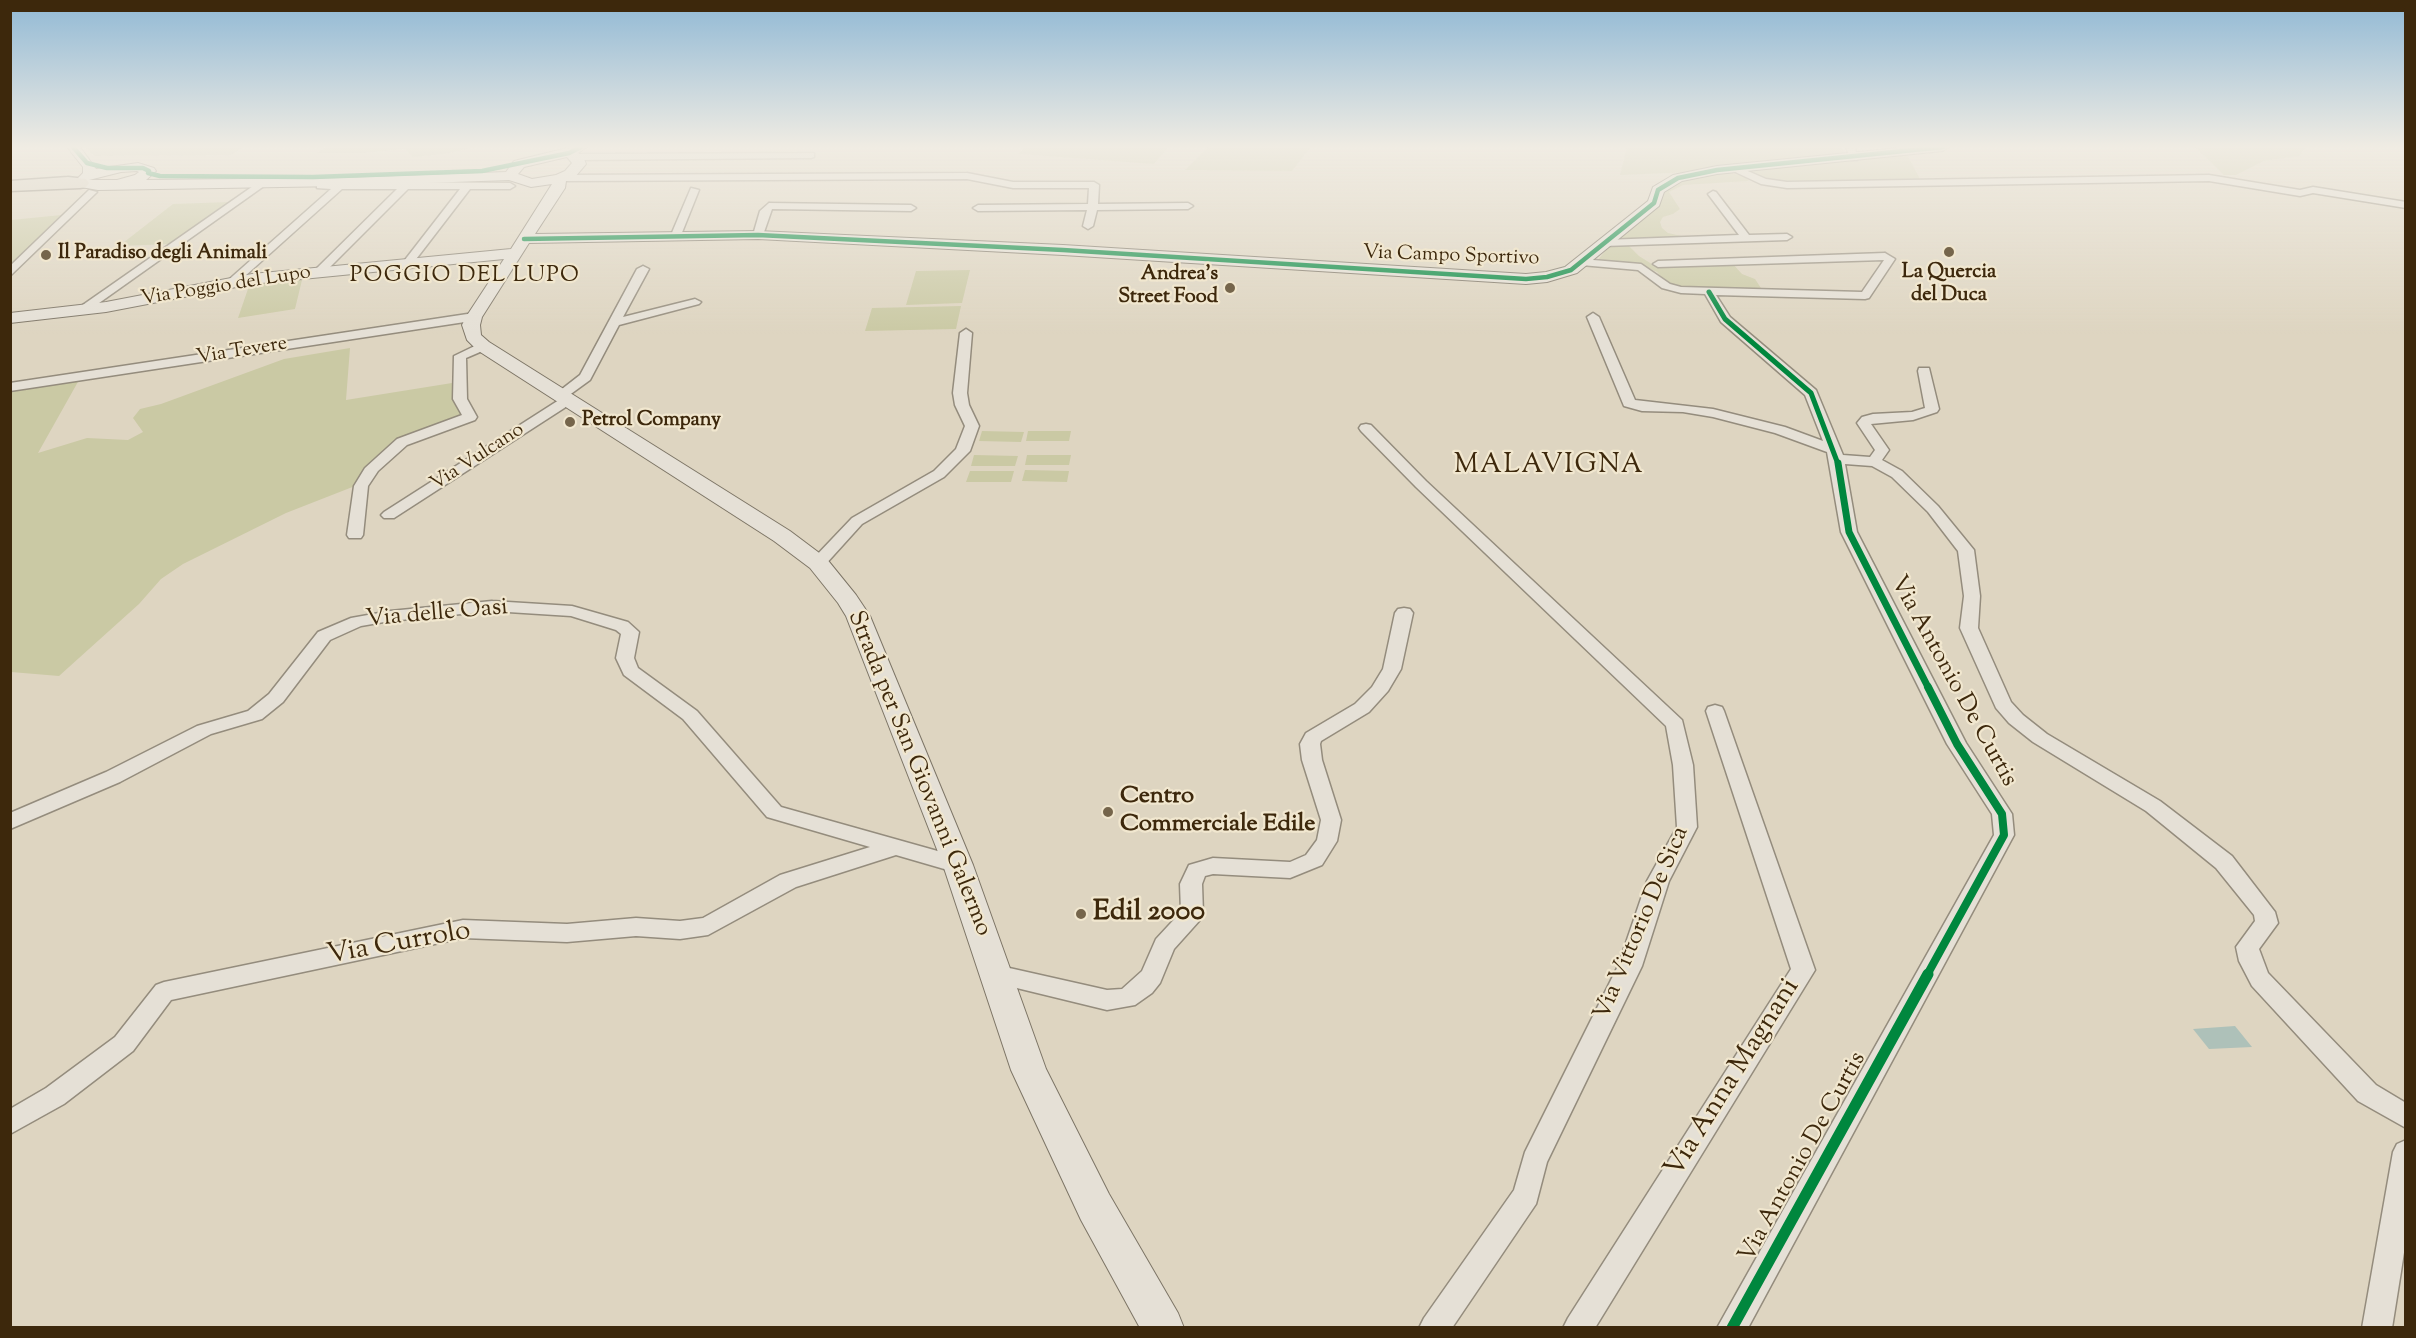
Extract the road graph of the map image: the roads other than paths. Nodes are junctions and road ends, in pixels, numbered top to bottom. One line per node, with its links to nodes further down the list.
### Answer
1 (63, 209): 24 (street)
2 (225, 209): 28 (street)
3 (314, 209): 25 (street)
4 (382, 209): 23 (street)
5 (449, 209): 21 (street)
6 (542, 209): 18 (main road)
7 (686, 209): 13 (street)
8 (766, 209): 14 (street)
9 (1092, 209): 12 (street)
10 (1647, 209): 17 (main road, Via Campo Sportivo)
11 (1725, 209): 16 (street)
12 (1088, 226)
13 (676, 235): 14 (main road, Via Campo Sportivo); 18 (main road, Via Campo Sportivo)
14 (758, 235): 19 (main road, Via Campo Sportivo)
15 (1787, 237): 16 (street)
16 (1746, 238): 17 (street)
17 (1604, 243): 19 (main road, Via Campo Sportivo)
18 (519, 246): 21 (main road, Via Poggio del Lupo); 29 (main road)
19 (1581, 262): 26 (street)
20 (1658, 264): 26 (street)
21 (406, 265): 23 (main road, Via Poggio del Lupo)
22 (643, 269): 32 (street, Via Vulcano)
23 (319, 272): 25 (main road, Via Poggio del Lupo)
24 (10, 273)
25 (231, 283): 28 (main road, Via Poggio del Lupo)
26 (1709, 292): 39 (street, Via Antonio De Curtis)
27 (696, 302): 32 (street)
28 (81, 310): 31 (main road, Via Poggio del Lupo)
29 (474, 317): 34 (main road); 36 (street, Via Tevere)
30 (1593, 317): 39 (street)
31 (10, 318)
32 (614, 323): 37 (street, Via Vulcano)
33 (966, 333): 43 (street)
34 (483, 346): 37 (main road, Strada per San Giovanni Galermo); 42 (street)
35 (1924, 371): 40 (street)
36 (10, 387)
37 (563, 398): 41 (street, Via Vulcano); 43 (main road, Strada per San Giovanni Galermo)
38 (1366, 428): 54 (street, Via Vittorio De Sica)
39 (1835, 454): 40 (street); 56 (street, Via Antonio De Curtis)
40 (1874, 462): 50 (street)
41 (389, 515)
42 (355, 535)
43 (818, 563): 48 (main road, Strada per San Giovanni Galermo)
44 (1404, 613): 49 (street)
45 (1715, 711): 55 (street, Via Anna Magnani)
46 (10, 822): 47 (street, Via delle Oasi)
47 (896, 847): 48 (street, Via delle Oasi); 51 (street, Via Currolo)
48 (958, 865): 49 (main road, Strada per San Giovanni Galermo)
49 (996, 974): 53 (main road, Strada per San Giovanni Galermo)
50 (2406, 1117)
51 (10, 1123)
52 (2406, 1152): 57 (street)
53 (1163, 1328)
54 (1434, 1328)
55 (1578, 1328)
56 (1732, 1328)
57 (2377, 1328)

